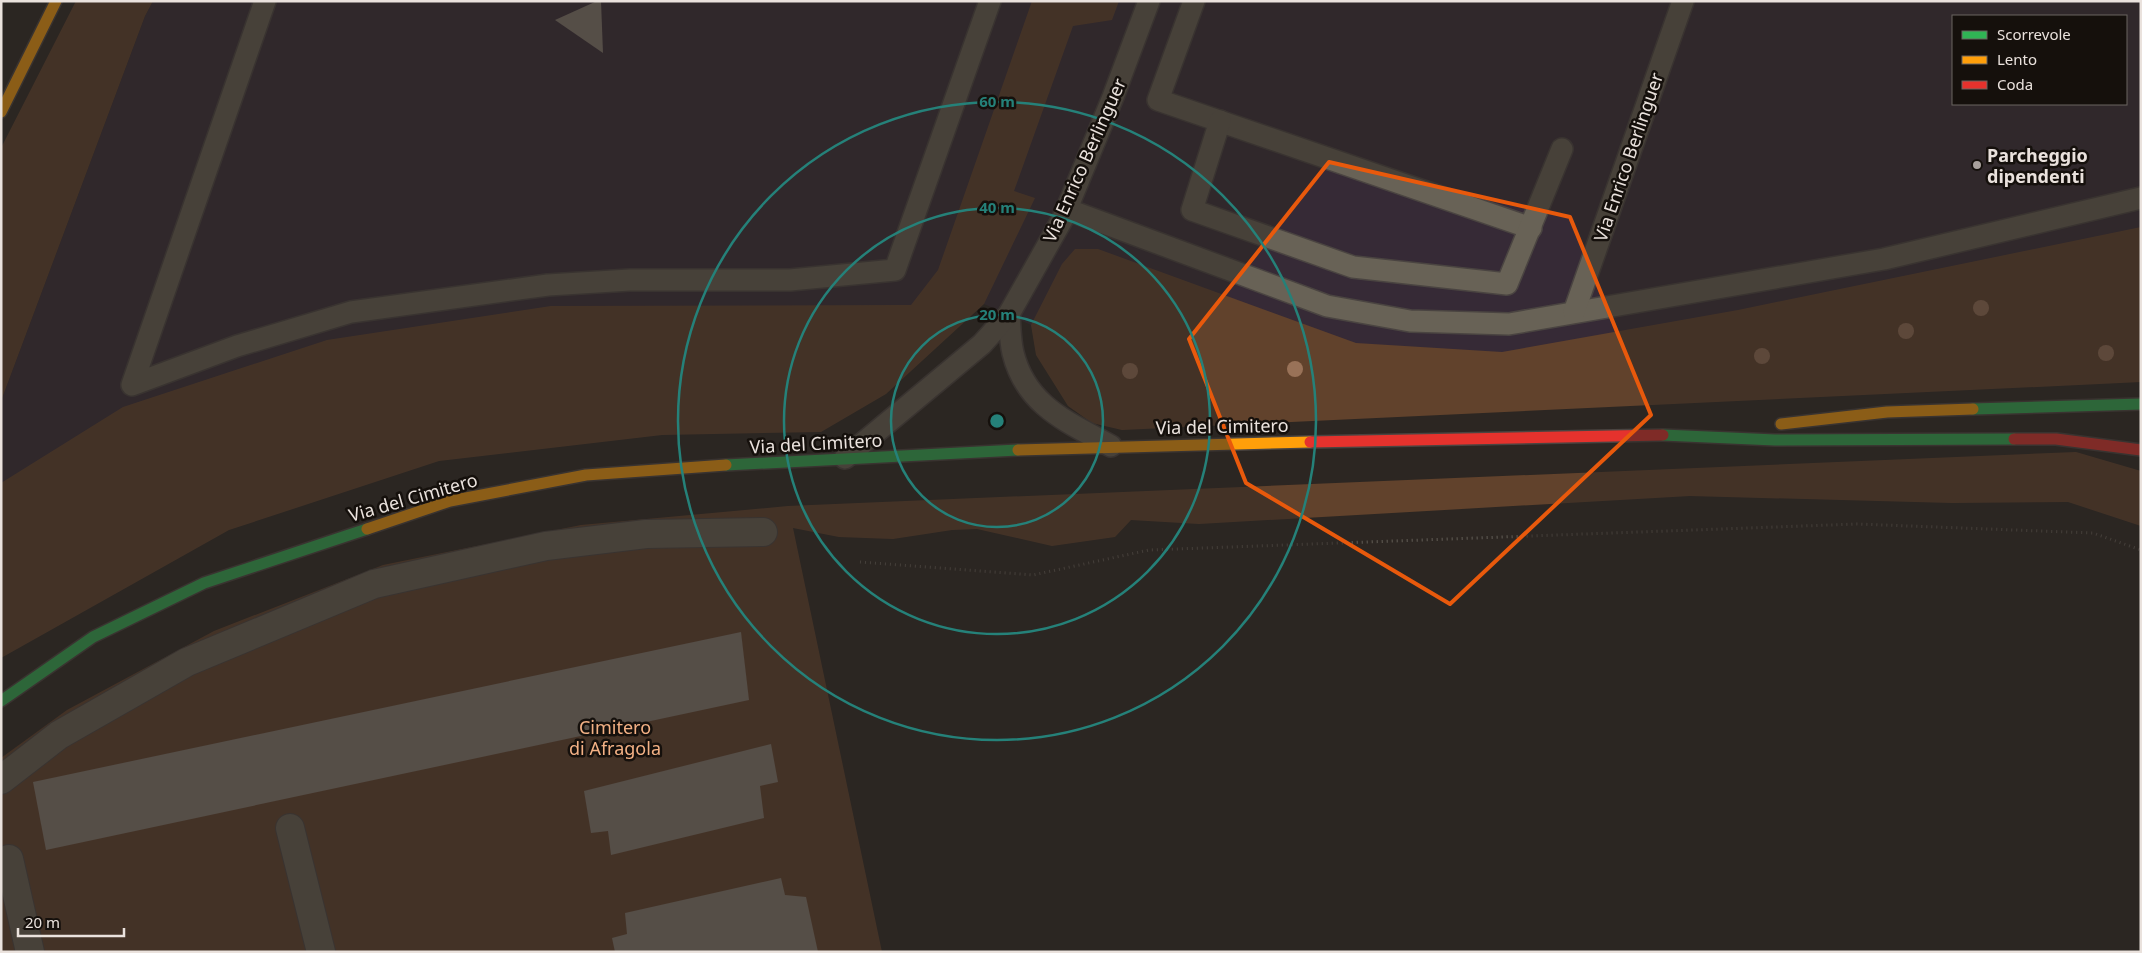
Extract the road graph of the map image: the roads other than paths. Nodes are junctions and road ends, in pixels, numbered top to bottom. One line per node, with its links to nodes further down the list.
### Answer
1 (56, 1): 7 (main road)
2 (265, 1): 3 (lane)
3 (990, 1)
4 (1149, 1): 11 (lane, Via Enrico Berlinguer)
5 (1194, 1): 8 (lane)
6 (1684, 1): 13 (lane, Via Enrico Berlinguer)
7 (1, 112)
8 (1220, 121): 12 (lane); 12 (lane)
9 (1562, 149): 12 (lane)
10 (2141, 198): 13 (lane)
11 (1066, 209): 13 (lane); 14 (lane, Via Enrico Berlinguer)
12 (1531, 228)
13 (1574, 312)
14 (1008, 314): 19 (lane); 21 (lane, Via Enrico Berlinguer)
15 (2141, 404): 16 (main road)
16 (1770, 425)
17 (1750, 427): 18 (main road)
18 (1682, 435): 19 (main road, Via del Cimitero); 20 (main road)
19 (1111, 446): 21 (main road, Via del Cimitero)
20 (2141, 450)
21 (845, 458): 23 (main road, Via del Cimitero)
22 (763, 532): 24 (street)
23 (1, 702)
24 (1, 780)
25 (290, 828): 28 (street)
26 (9, 859): 27 (street)
27 (30, 952)
28 (321, 952)

